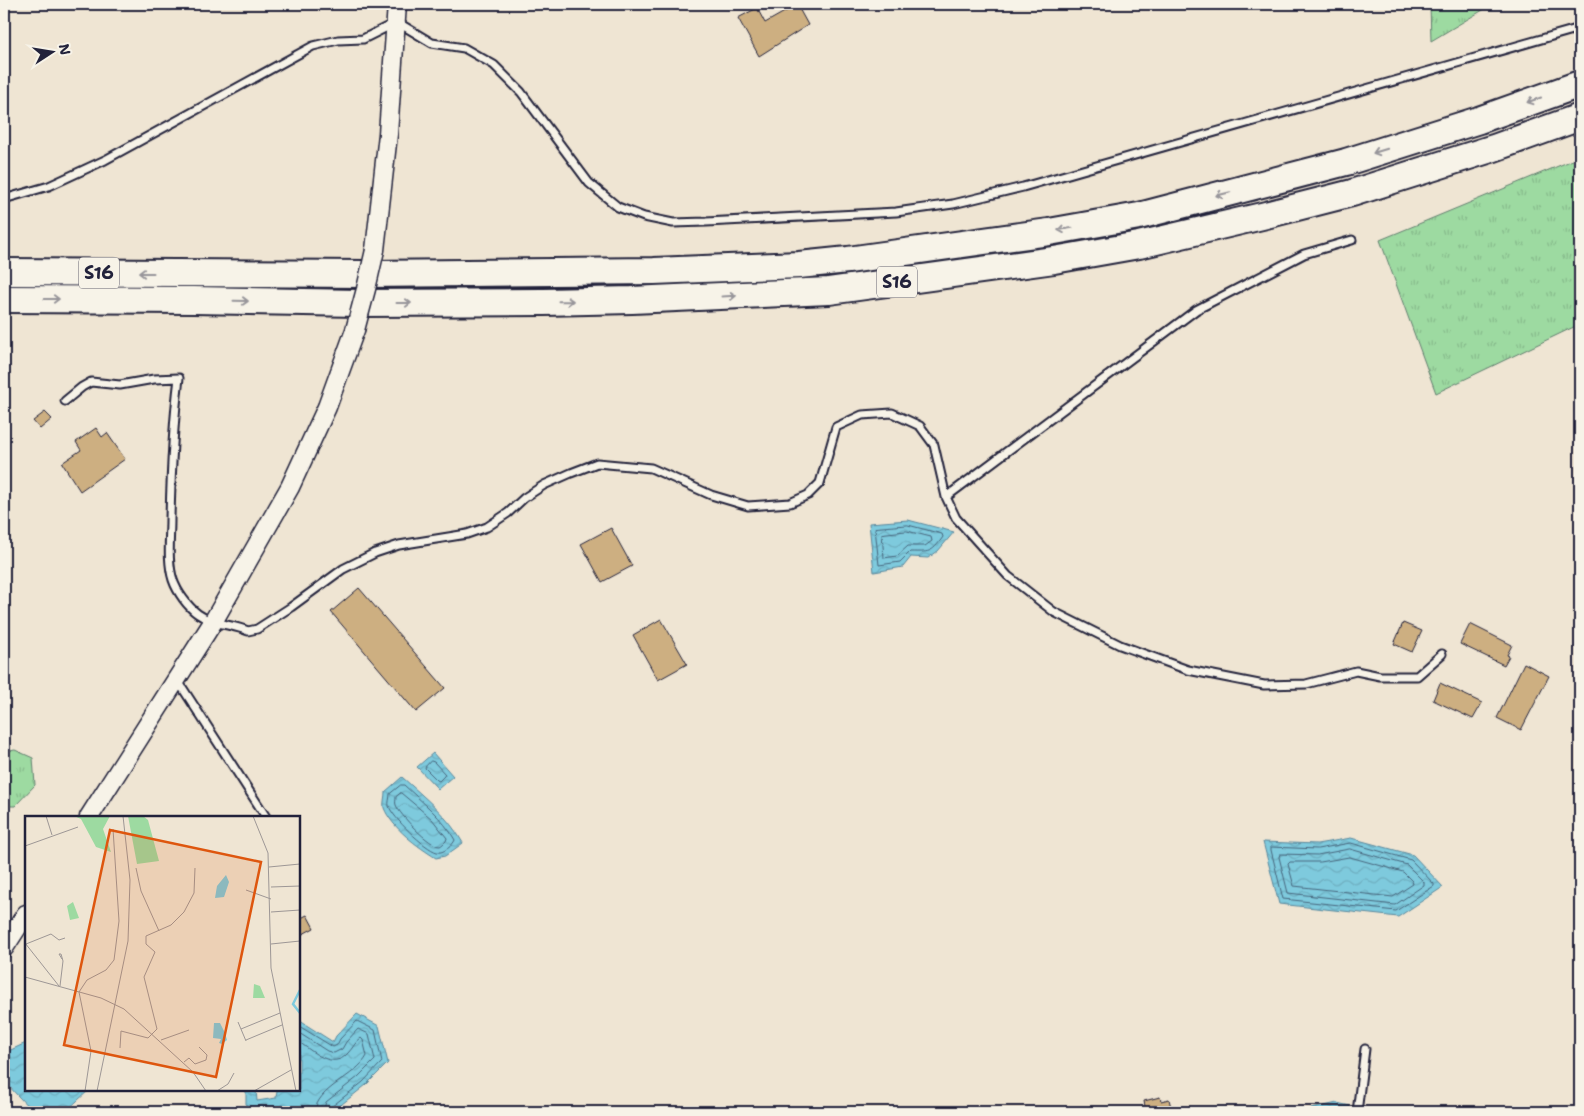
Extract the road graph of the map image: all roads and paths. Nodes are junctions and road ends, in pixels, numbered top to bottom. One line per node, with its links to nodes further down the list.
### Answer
1 (397, 4): 2 (street)
2 (396, 22): 3 (lane); 6 (lane); 12 (street, bridge)
3 (1580, 28)
4 (1580, 84): 8 (highway, S16, one-way to 8)
5 (1580, 117): 9 (highway, S16, one-way to 5)
6 (4, 199)
7 (1352, 240): 11 (lane)
8 (4, 272)
9 (4, 299)
10 (65, 401): 12 (lane)
11 (946, 496): 12 (lane); 13 (lane)
12 (213, 622): 14 (street)
13 (1442, 654)
14 (177, 679): 15 (street); 16 (lane)
15 (90, 816)
16 (265, 816)
17 (25, 916): 18 (street)
18 (4, 948)
19 (1365, 1049): 20 (lane)
20 (1357, 1112)

